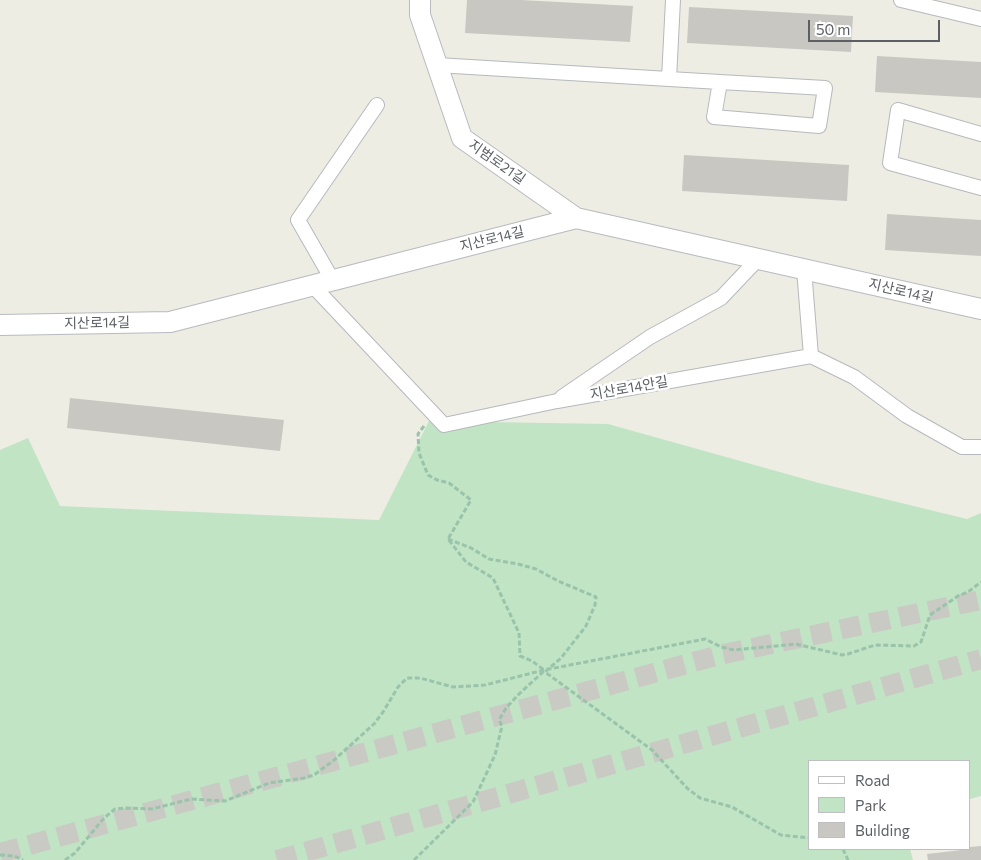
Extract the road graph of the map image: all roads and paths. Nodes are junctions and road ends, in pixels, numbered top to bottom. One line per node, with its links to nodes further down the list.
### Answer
1 (420, 0): 5 (street, 지범로21길)
2 (673, 0): 6 (street)
3 (901, 0): 4 (street)
4 (981, 19)
5 (437, 65): 6 (street); 11 (street, 지범로21길)
6 (668, 79): 7 (street)
7 (720, 82): 7 (street)
8 (378, 105): 14 (street, 지산로14안길)
9 (981, 134): 10 (street)
10 (981, 188)
11 (576, 218): 12 (street, 지산로14길); 14 (street, 지산로14길)
12 (758, 259): 13 (street, 지산로14길); 18 (street)
13 (804, 269): 15 (street, 지산로14길); 17 (street)
14 (323, 283): 16 (street, 지산로14길); 19 (street, 지산로14안길)
15 (981, 309)
16 (0, 325)
17 (811, 356): 18 (street, 지산로14안길); 20 (street)
18 (557, 401): 19 (street, 지산로14안길)
19 (433, 413): 21 (path)
20 (981, 447)
21 (448, 539): 23 (path); 23 (path)
22 (981, 582): 23 (path)
23 (545, 670): 24 (path); 27 (path); 28 (path)
24 (808, 838)
25 (0, 855): 26 (path)
26 (22, 860)
27 (65, 860)
28 (414, 860)

